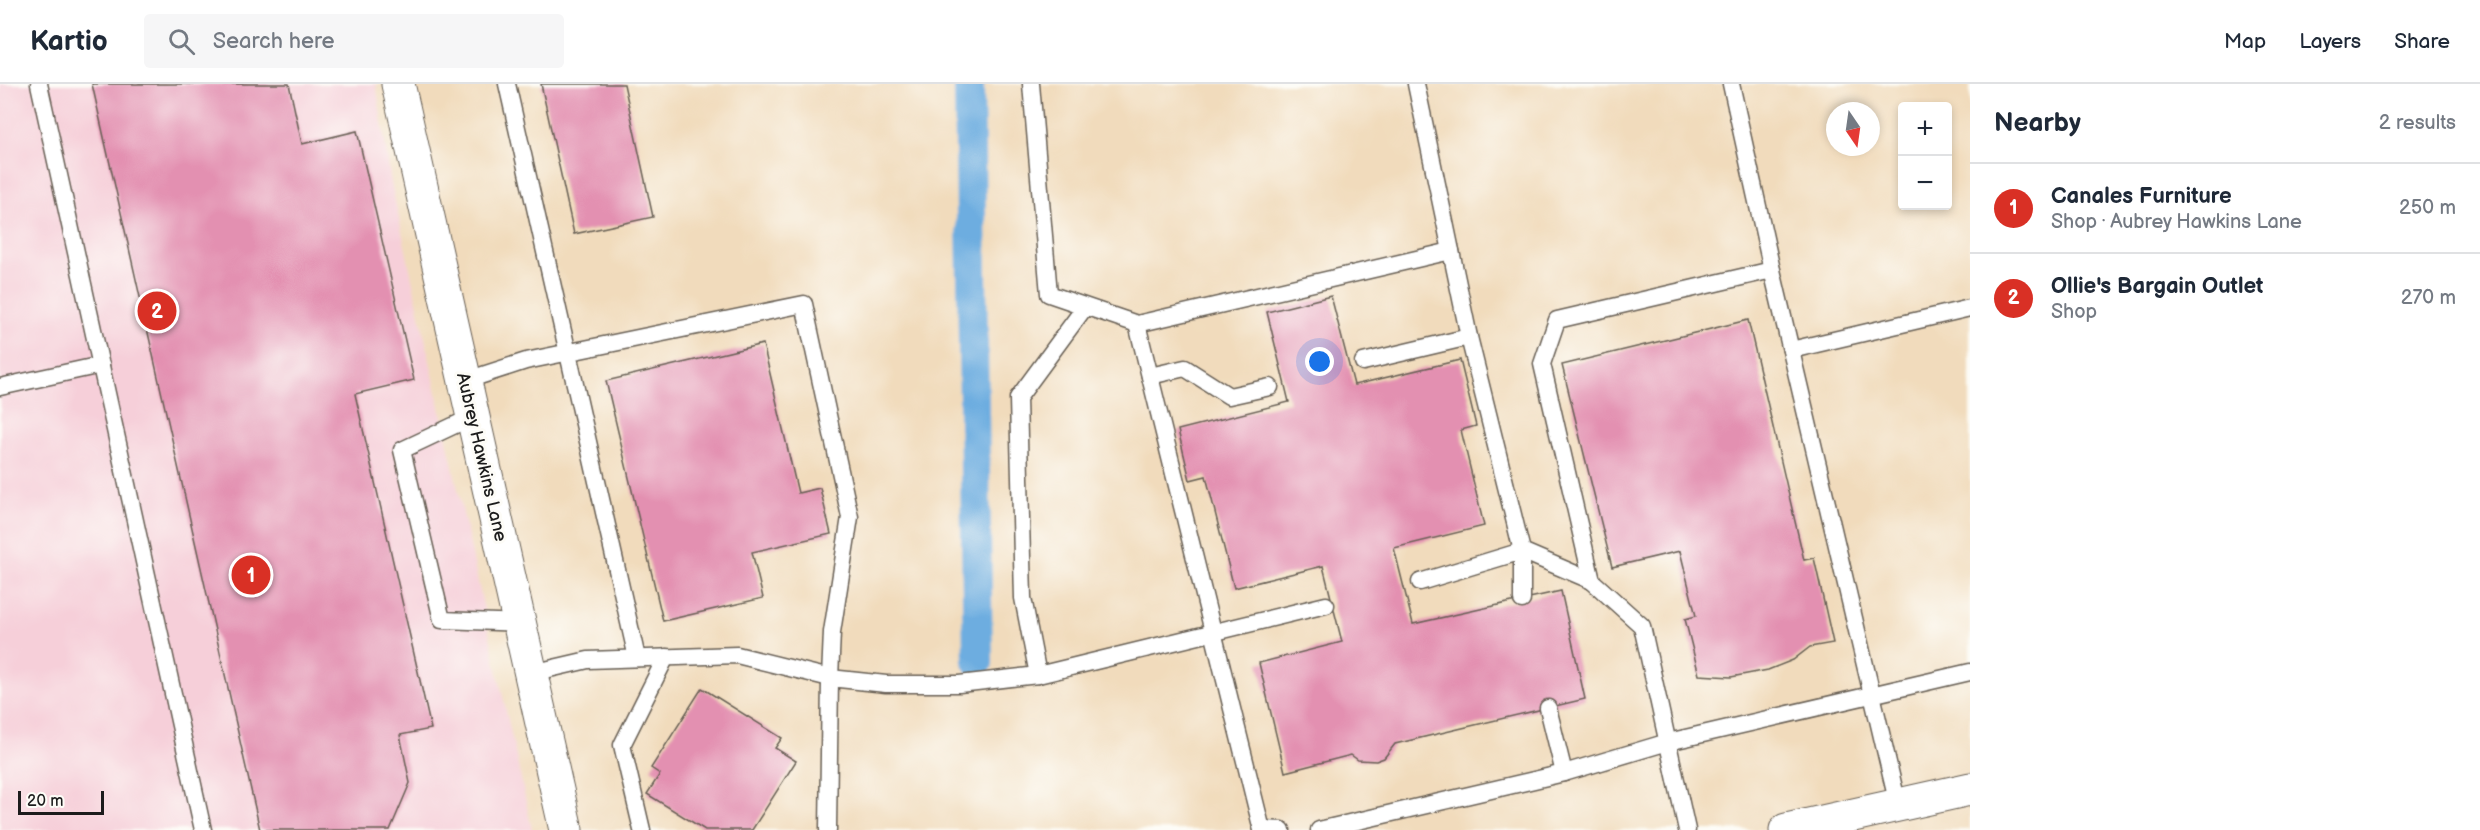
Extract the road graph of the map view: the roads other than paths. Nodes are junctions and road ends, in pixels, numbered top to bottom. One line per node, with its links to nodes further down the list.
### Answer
1 (39, 84): 16 (lane)
2 (398, 84): 18 (street, Aubrey Hawkins Lane)
3 (507, 84): 14 (lane)
4 (1031, 84): 9 (lane)
5 (1416, 84): 7 (lane)
6 (1731, 84): 8 (lane)
7 (1451, 251): 11 (lane); 12 (lane)
8 (1772, 270): 13 (lane); 23 (lane)
9 (1085, 307): 11 (lane); 33 (lane)
10 (1970, 308): 13 (lane)
11 (1137, 324): 17 (lane)
12 (1469, 337): 15 (lane); 22 (lane)
13 (1791, 350): 35 (lane)
14 (567, 352): 18 (lane); 30 (lane); 34 (lane)
15 (1363, 362)
16 (100, 364): 19 (lane); 41 (lane)
17 (1150, 376): 20 (lane); 28 (lane)
18 (464, 381): 21 (street, Aubrey Hawkins Lane)
19 (0, 387)
20 (1270, 387)
21 (472, 417): 27 (street, Aubrey Hawkins Lane); 27 (lane)
22 (1522, 551): 23 (lane); 24 (lane); 25 (lane)
23 (1592, 581): 37 (lane)
24 (1420, 582)
25 (1522, 600)
26 (1326, 605): 28 (lane)
27 (521, 623): 32 (street, Aubrey Hawkins Lane)
28 (1213, 630): 33 (lane); 45 (lane)
29 (666, 657): 30 (lane); 34 (lane); 43 (lane)
30 (637, 658): 32 (lane)
31 (1970, 672): 35 (lane)
32 (532, 673): 42 (street, Aubrey Hawkins Lane)
33 (1038, 675): 34 (lane)
34 (830, 678): 44 (lane)
35 (1871, 696): 37 (lane); 40 (lane)
36 (1548, 708): 38 (lane)
37 (1668, 742): 38 (lane); 48 (lane)
38 (1564, 773): 47 (lane)
39 (1970, 789): 40 (street)
40 (1898, 805): 49 (street)
41 (203, 830)
42 (566, 830)
43 (642, 830)
44 (828, 830)
45 (1262, 830): 46 (lane)
46 (1282, 830)
47 (1319, 830)
48 (1687, 830)
49 (1786, 830)

